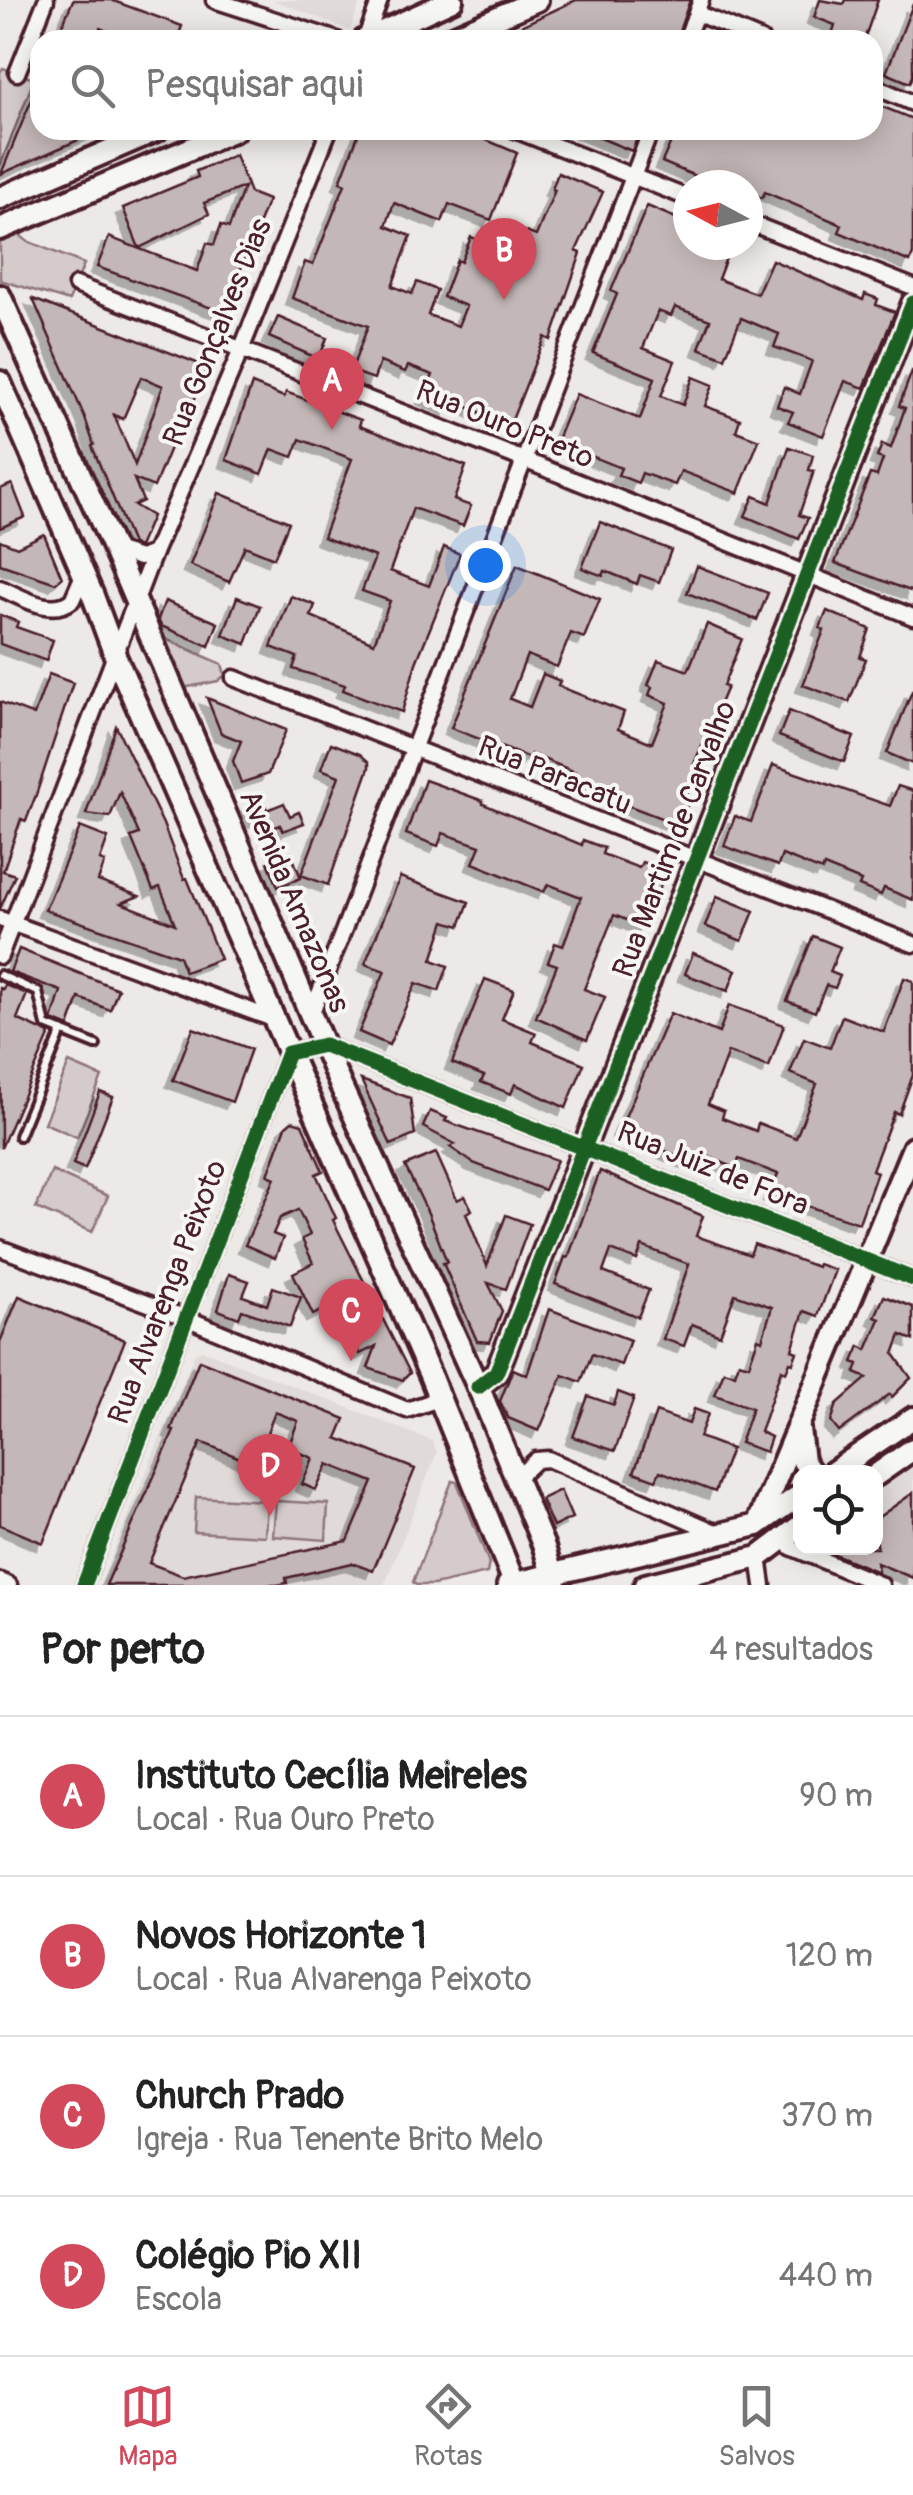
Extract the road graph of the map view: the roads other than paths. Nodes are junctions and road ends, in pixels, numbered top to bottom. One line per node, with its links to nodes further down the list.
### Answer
1 (46, 0): 7 (street)
2 (214, 0): 8 (street)
3 (380, 0): 9 (street)
4 (452, 0): 10 (main road)
5 (537, 0): 11 (main road)
6 (699, 6): 12 (street); 13 (street)
7 (34, 30)
8 (306, 30)
9 (369, 30)
10 (387, 30)
11 (469, 30)
12 (690, 30)
13 (743, 30)
14 (30, 40): 15 (street)
15 (17, 73)
16 (883, 90): 17 (street)
17 (913, 103)
18 (135, 140): 25 (main road)
19 (211, 140): 27 (main road)
20 (325, 140): 32 (street, Rua Gonçalves Dias)
21 (540, 140): 23 (street)
22 (647, 140): 23 (street)
23 (633, 177): 24 (street); 34 (street)
24 (673, 192)
25 (0, 198)
26 (763, 228): 29 (street)
27 (0, 229)
28 (76, 285): 32 (street, Rua Ouro Preto)
29 (913, 287)
30 (0, 296): 35 (main road, Avenida Amazonas)
31 (913, 303): 38 (main road, Rua Martim de Carvalho)
32 (242, 350): 34 (street, Rua Ouro Preto); 36 (street, Rua Gonçalves Dias)
33 (0, 382): 37 (main road)
34 (524, 460): 38 (street, Rua Ouro Preto); 44 (street)
35 (114, 550): 36 (street); 40 (main road, Avenida Amazonas)
36 (154, 554): 40 (street, Rua Gonçalves Dias)
37 (83, 574): 39 (street); 42 (main road)
38 (807, 576): 41 (street, Rua Ouro Preto); 45 (main road, Rua Martim de Carvalho)
39 (0, 588)
40 (136, 605): 42 (street, Rua Gonçalves Dias); 50 (main road, Avenida Amazonas)
41 (913, 617)
42 (116, 658): 46 (street, Rua Gonçalves Dias); 51 (main road)
43 (234, 678): 44 (street, Rua Paracatu)
44 (412, 748): 45 (street, Rua Paracatu); 50 (street)
45 (695, 860): 47 (street, Rua Paracatu); 57 (main road, Rua Martim de Carvalho)
46 (6, 921): 48 (street, Rua Gonçalves Dias); 51 (street)
47 (913, 944)
48 (0, 956)
49 (0, 975): 52 (lane)
50 (311, 1014): 54 (main road, Avenida Amazonas)
51 (273, 1019): 55 (main road)
52 (62, 1032): 53 (lane); 56 (lane)
53 (96, 1045)
54 (324, 1045): 55 (street); 57 (street, Rua Juiz de Fora); 64 (main road, Avenida Amazonas)
55 (288, 1053): 62 (street, Rua Alvarenga Peixoto); 63 (main road)
56 (19, 1136)
57 (584, 1146): 60 (street, Rua Juiz de Fora); 64 (main road, Rua Martim de Carvalho)
58 (913, 1148): 60 (main road)
59 (0, 1248): 62 (street)
60 (870, 1260): 61 (street, Rua Juiz de Fora); 66 (main road)
61 (913, 1279)
62 (186, 1318): 63 (street); 81 (street, Rua Alvarenga Peixoto)
63 (434, 1385): 82 (main road)
64 (478, 1386): 71 (main road, Avenida Amazonas)
65 (913, 1418): 69 (main road)
66 (799, 1427): 68 (main road); 73 (main road)
67 (913, 1449): 70 (main road)
68 (806, 1465)
69 (843, 1465)
70 (883, 1469)
71 (516, 1479): 75 (street); 78 (main road, Avenida Amazonas)
72 (793, 1500): 73 (main road)
73 (757, 1525): 75 (main road)
74 (793, 1531): 77 (main road)
75 (722, 1535): 78 (main road)
76 (810, 1555): 85 (street)
77 (759, 1557): 83 (main road); 84 (street)
78 (555, 1580): 82 (main road)
79 (0, 1581): 80 (street)
80 (9, 1585)
81 (84, 1585)
82 (512, 1585)
83 (645, 1585)
84 (763, 1585)
85 (881, 1585)

